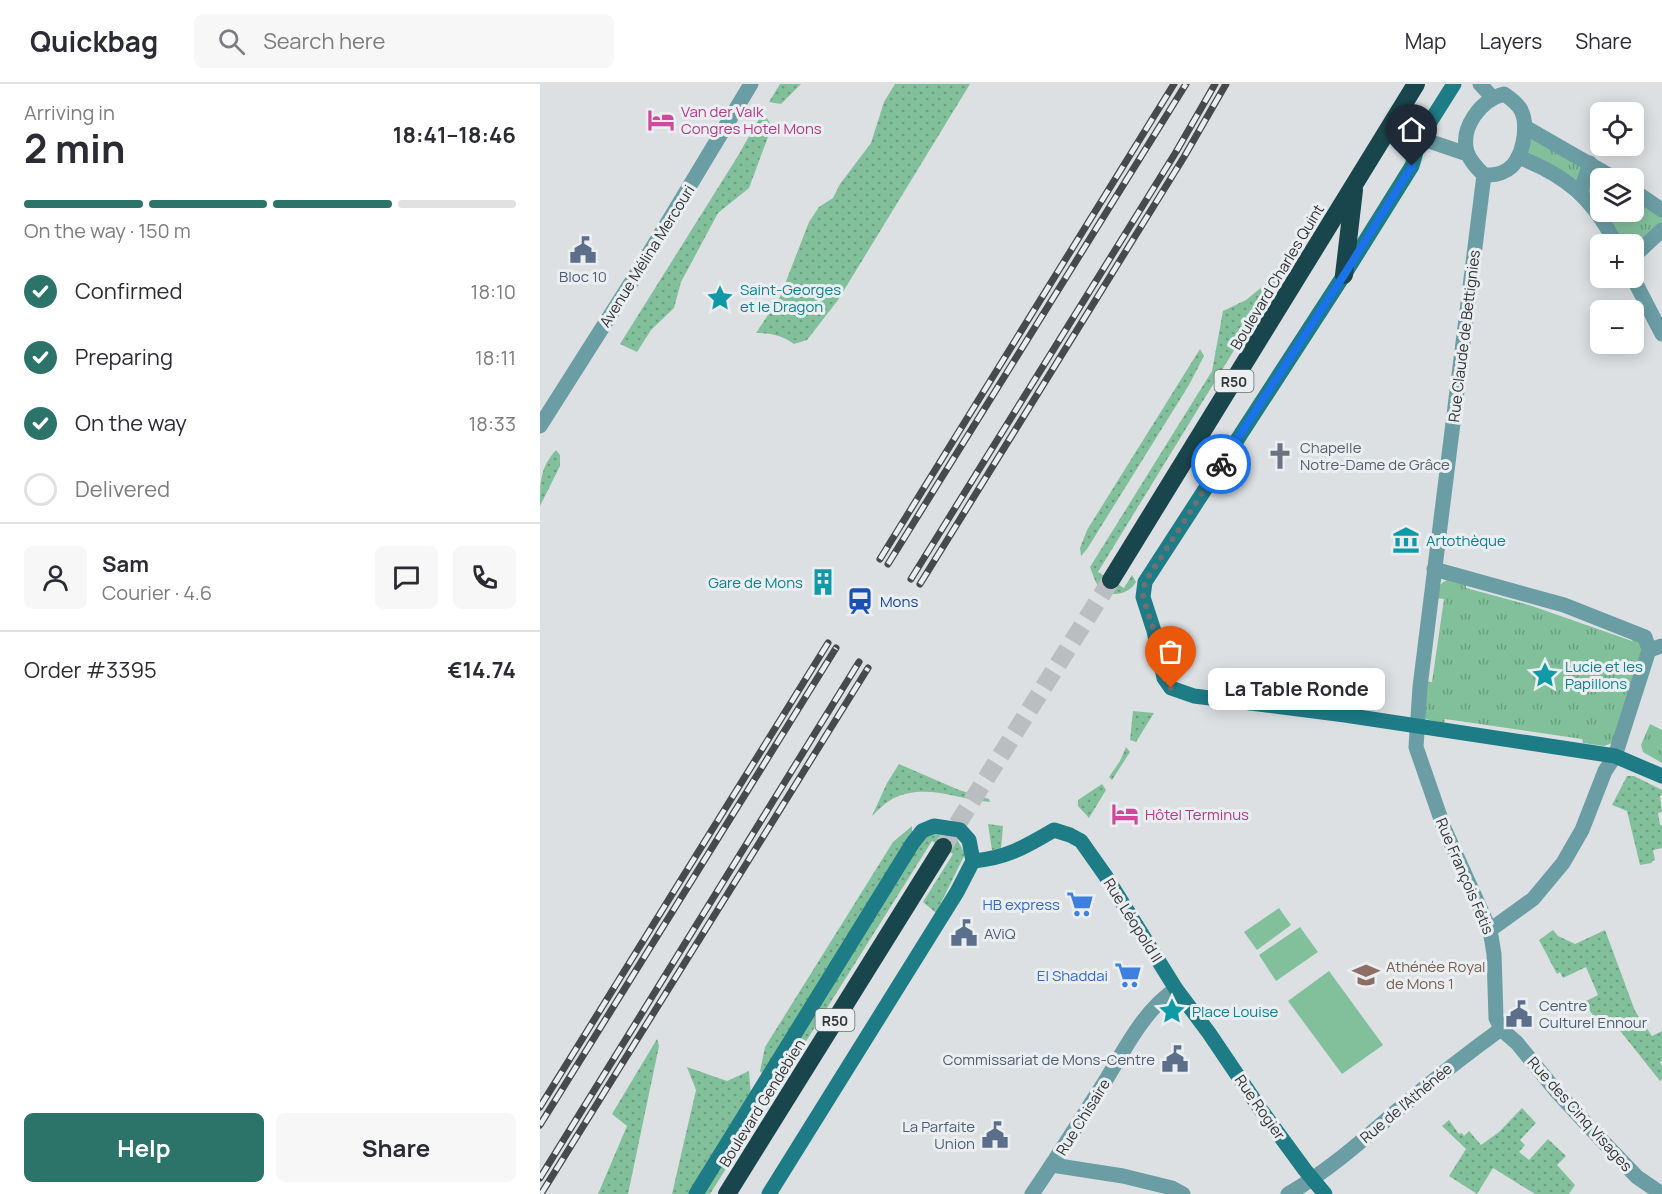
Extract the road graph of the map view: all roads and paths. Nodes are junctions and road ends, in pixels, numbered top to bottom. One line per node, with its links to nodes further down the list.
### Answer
1 (751, 84): 23 (street, Avenue Mélina Mercouri)
2 (1416, 84): 13 (highway, Boulevard Charles Quint / R50)
3 (1454, 84): 7 (street)
4 (1480, 84): 5 (street)
5 (1502, 92): 6 (street); 8 (street)
6 (1525, 127): 9 (street); 10 (street)
7 (1420, 138): 8 (street); 20 (street)
8 (1467, 154): 12 (street)
9 (1518, 157): 12 (street); 14 (street)
10 (1590, 163): 11 (street); 14 (street)
11 (1598, 168)
12 (1484, 175): 24 (street, Rue Claude de Bettignies)
13 (1355, 182): 20 (highway); 25 (highway, Boulevard Charles Quint / R50)
14 (1580, 193): 18 (street)
15 (1644, 196): 16 (street)
16 (1660, 205)
17 (1662, 231): 19 (street)
18 (1609, 234)
19 (1644, 247)
20 (1344, 275): 27 (street)
21 (1638, 288): 22 (street)
22 (1662, 334)
23 (540, 426)
24 (1434, 569): 26 (street); 27 (street, Rue Claude de Bettignies)
25 (1111, 580)
26 (1656, 648): 28 (street)
27 (1417, 726): 28 (street); 32 (street, Rue François Fétis)
28 (1615, 756): 29 (street); 32 (street)
29 (1662, 776)
30 (943, 847): 38 (highway, Boulevard Gendebien / R50)
31 (973, 861): 33 (street, Rue Léopold II); 37 (street); 39 (street)
32 (1490, 930): 34 (street, Rue François Fétis)
33 (1176, 990): 35 (street, Rue Chisaire); 36 (street, Rue Rogier)
34 (1501, 1029): 36 (street, Rue de l'Athénée); 44 (street, Rue des Cinq Visages)
35 (1052, 1165): 40 (street, Rue Chisaire); 41 (street)
36 (1313, 1180): 42 (street, Rue de l'Athénée); 43 (street, Rue Rogier)
37 (696, 1194)
38 (727, 1194)
39 (770, 1194)
40 (1032, 1194)
41 (1183, 1194)
42 (1288, 1194)
43 (1325, 1194)
44 (1662, 1194)

